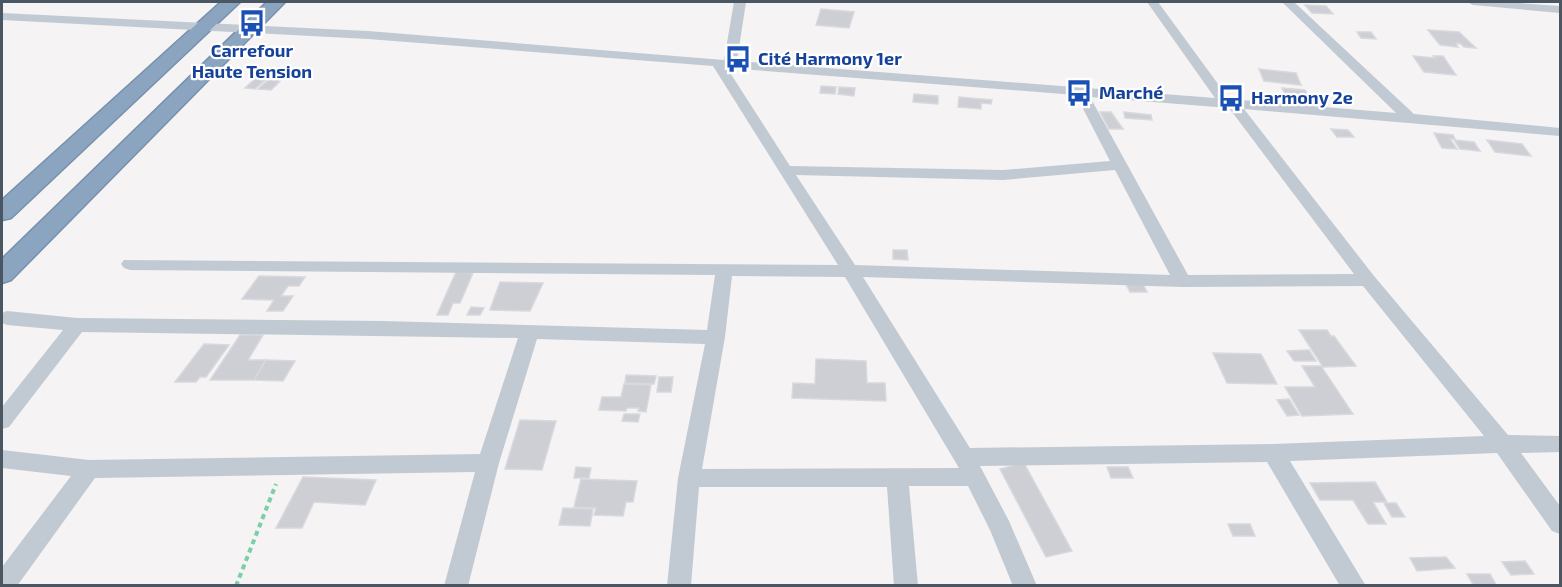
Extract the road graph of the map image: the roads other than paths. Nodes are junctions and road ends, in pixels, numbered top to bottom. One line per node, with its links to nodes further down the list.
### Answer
1 (231, 2): 9 (highway)
2 (276, 2): 10 (highway)
3 (740, 2): 11 (street)
4 (1153, 2): 13 (street)
5 (1288, 2): 14 (street)
6 (1473, 2): 7 (street)
7 (1560, 10)
8 (2, 16): 9 (street)
9 (206, 25): 10 (street); 18 (highway)
10 (250, 28): 11 (street); 22 (highway)
11 (724, 64): 12 (street); 17 (street)
12 (1081, 92): 13 (street); 16 (street)
13 (1229, 104): 14 (street); 23 (street)
14 (1410, 117): 15 (street)
15 (1560, 132)
16 (1120, 165): 17 (street); 24 (street)
17 (785, 170): 20 (street)
18 (2, 213)
19 (130, 264): 21 (street)
20 (850, 271): 21 (street); 24 (street); 35 (street)
21 (724, 272): 28 (street)
22 (2, 274)
23 (1368, 280): 24 (street); 30 (street)
24 (1182, 281)
25 (7, 318): 26 (street)
26 (77, 325): 27 (street); 29 (street)
27 (530, 332): 28 (street); 34 (street)
28 (716, 337): 37 (street)
29 (2, 421)
30 (1503, 444): 31 (street); 32 (street); 39 (street)
31 (1560, 444)
32 (1273, 453): 35 (street); 45 (street)
33 (2, 459): 36 (street)
34 (488, 463): 36 (street); 41 (street)
35 (969, 467): 38 (street); 44 (street)
36 (89, 469): 40 (street)
37 (689, 478): 38 (street); 42 (street)
38 (897, 478): 43 (street)
39 (1560, 524)
40 (2, 585)
41 (456, 585)
42 (679, 585)
43 (906, 585)
44 (1025, 585)
45 (1353, 585)

